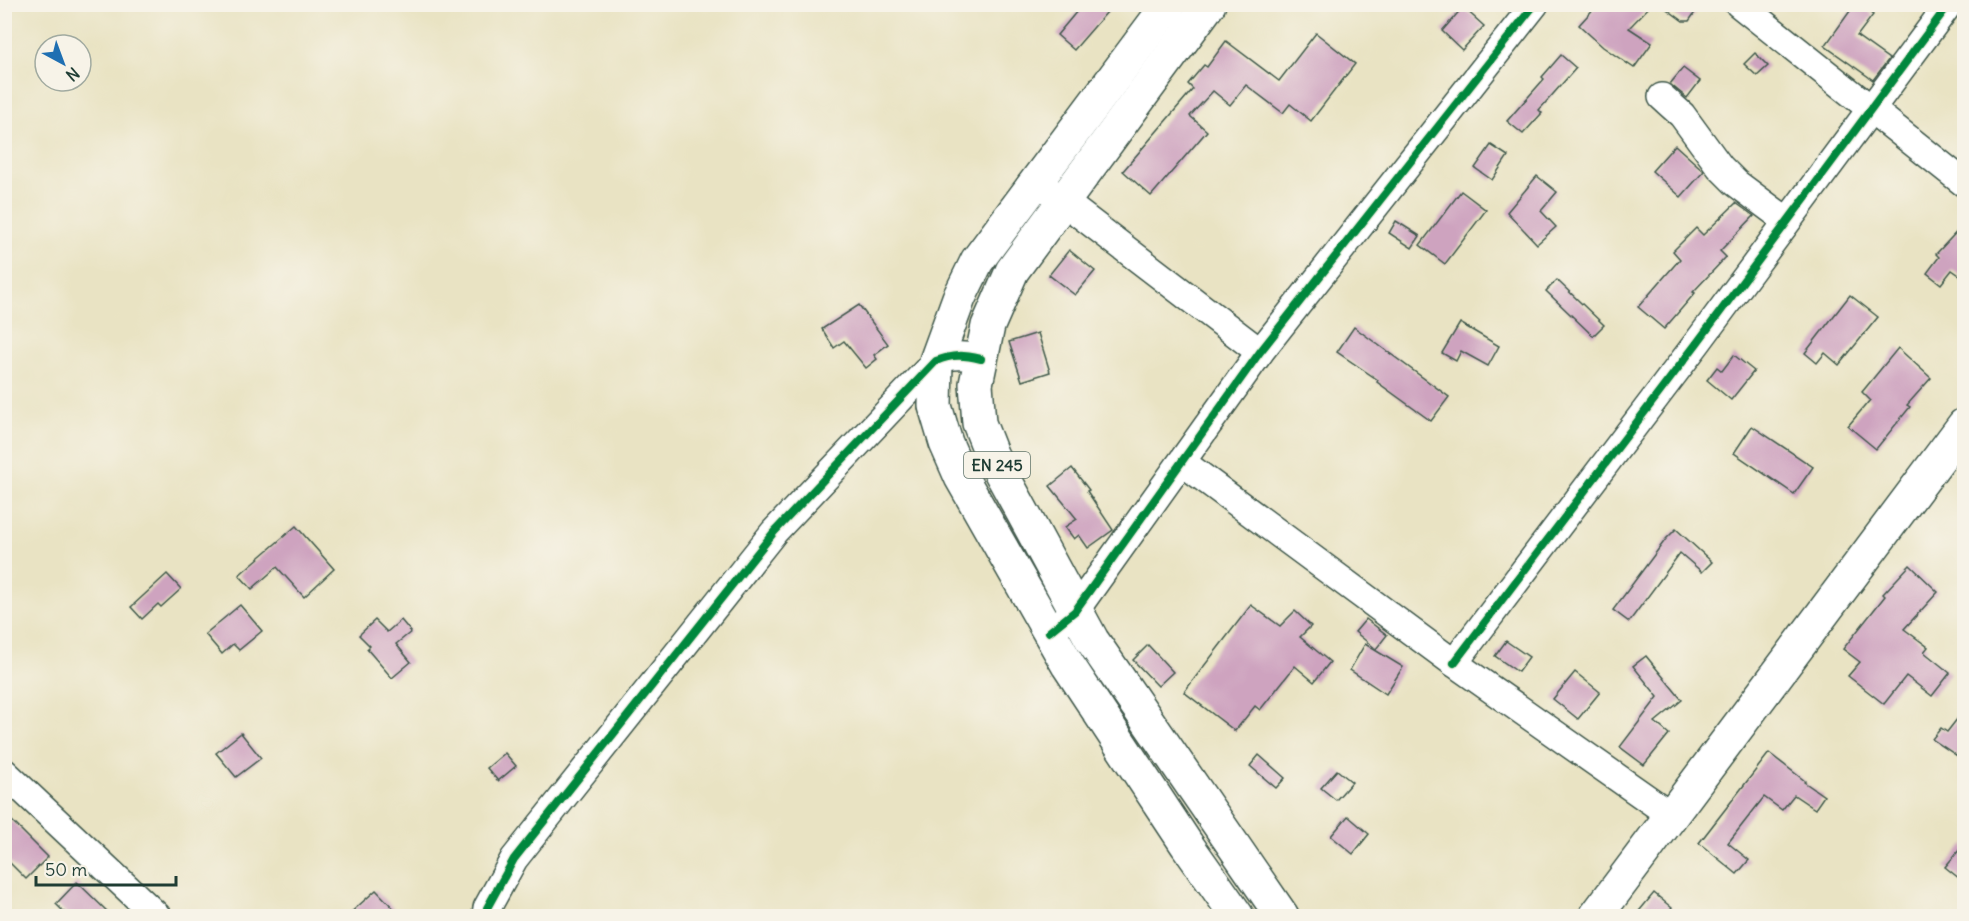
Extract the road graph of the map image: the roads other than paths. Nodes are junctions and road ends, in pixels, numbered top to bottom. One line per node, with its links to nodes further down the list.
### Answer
1 (1169, 4): 8 (main road, EN 245)
2 (1209, 4): 10 (main road, EN 245)
3 (1534, 4): 12 (street)
4 (1739, 4): 7 (street)
5 (1949, 4): 7 (street)
6 (1662, 97): 11 (street)
7 (1870, 110): 9 (street); 11 (street)
8 (1036, 182): 10 (street); 14 (main road, EN 245)
9 (1965, 183)
10 (1064, 201): 12 (street); 13 (main road, EN 245)
11 (1787, 221): 19 (street)
12 (1260, 352): 16 (street)
13 (981, 359): 14 (street); 17 (main road, EN 245)
14 (936, 361): 18 (main road, EN 245); 22 (street)
15 (1965, 425): 21 (main road)
16 (1182, 462): 17 (street); 19 (street)
17 (1075, 611): 18 (street); 25 (main road, EN 245)
18 (1049, 632): 24 (main road, EN 245)
19 (1454, 663): 21 (street)
20 (4, 772): 23 (street)
21 (1672, 816): 26 (main road)
22 (483, 914)
23 (157, 916)
24 (1237, 916)
25 (1282, 916)
26 (1596, 916)

